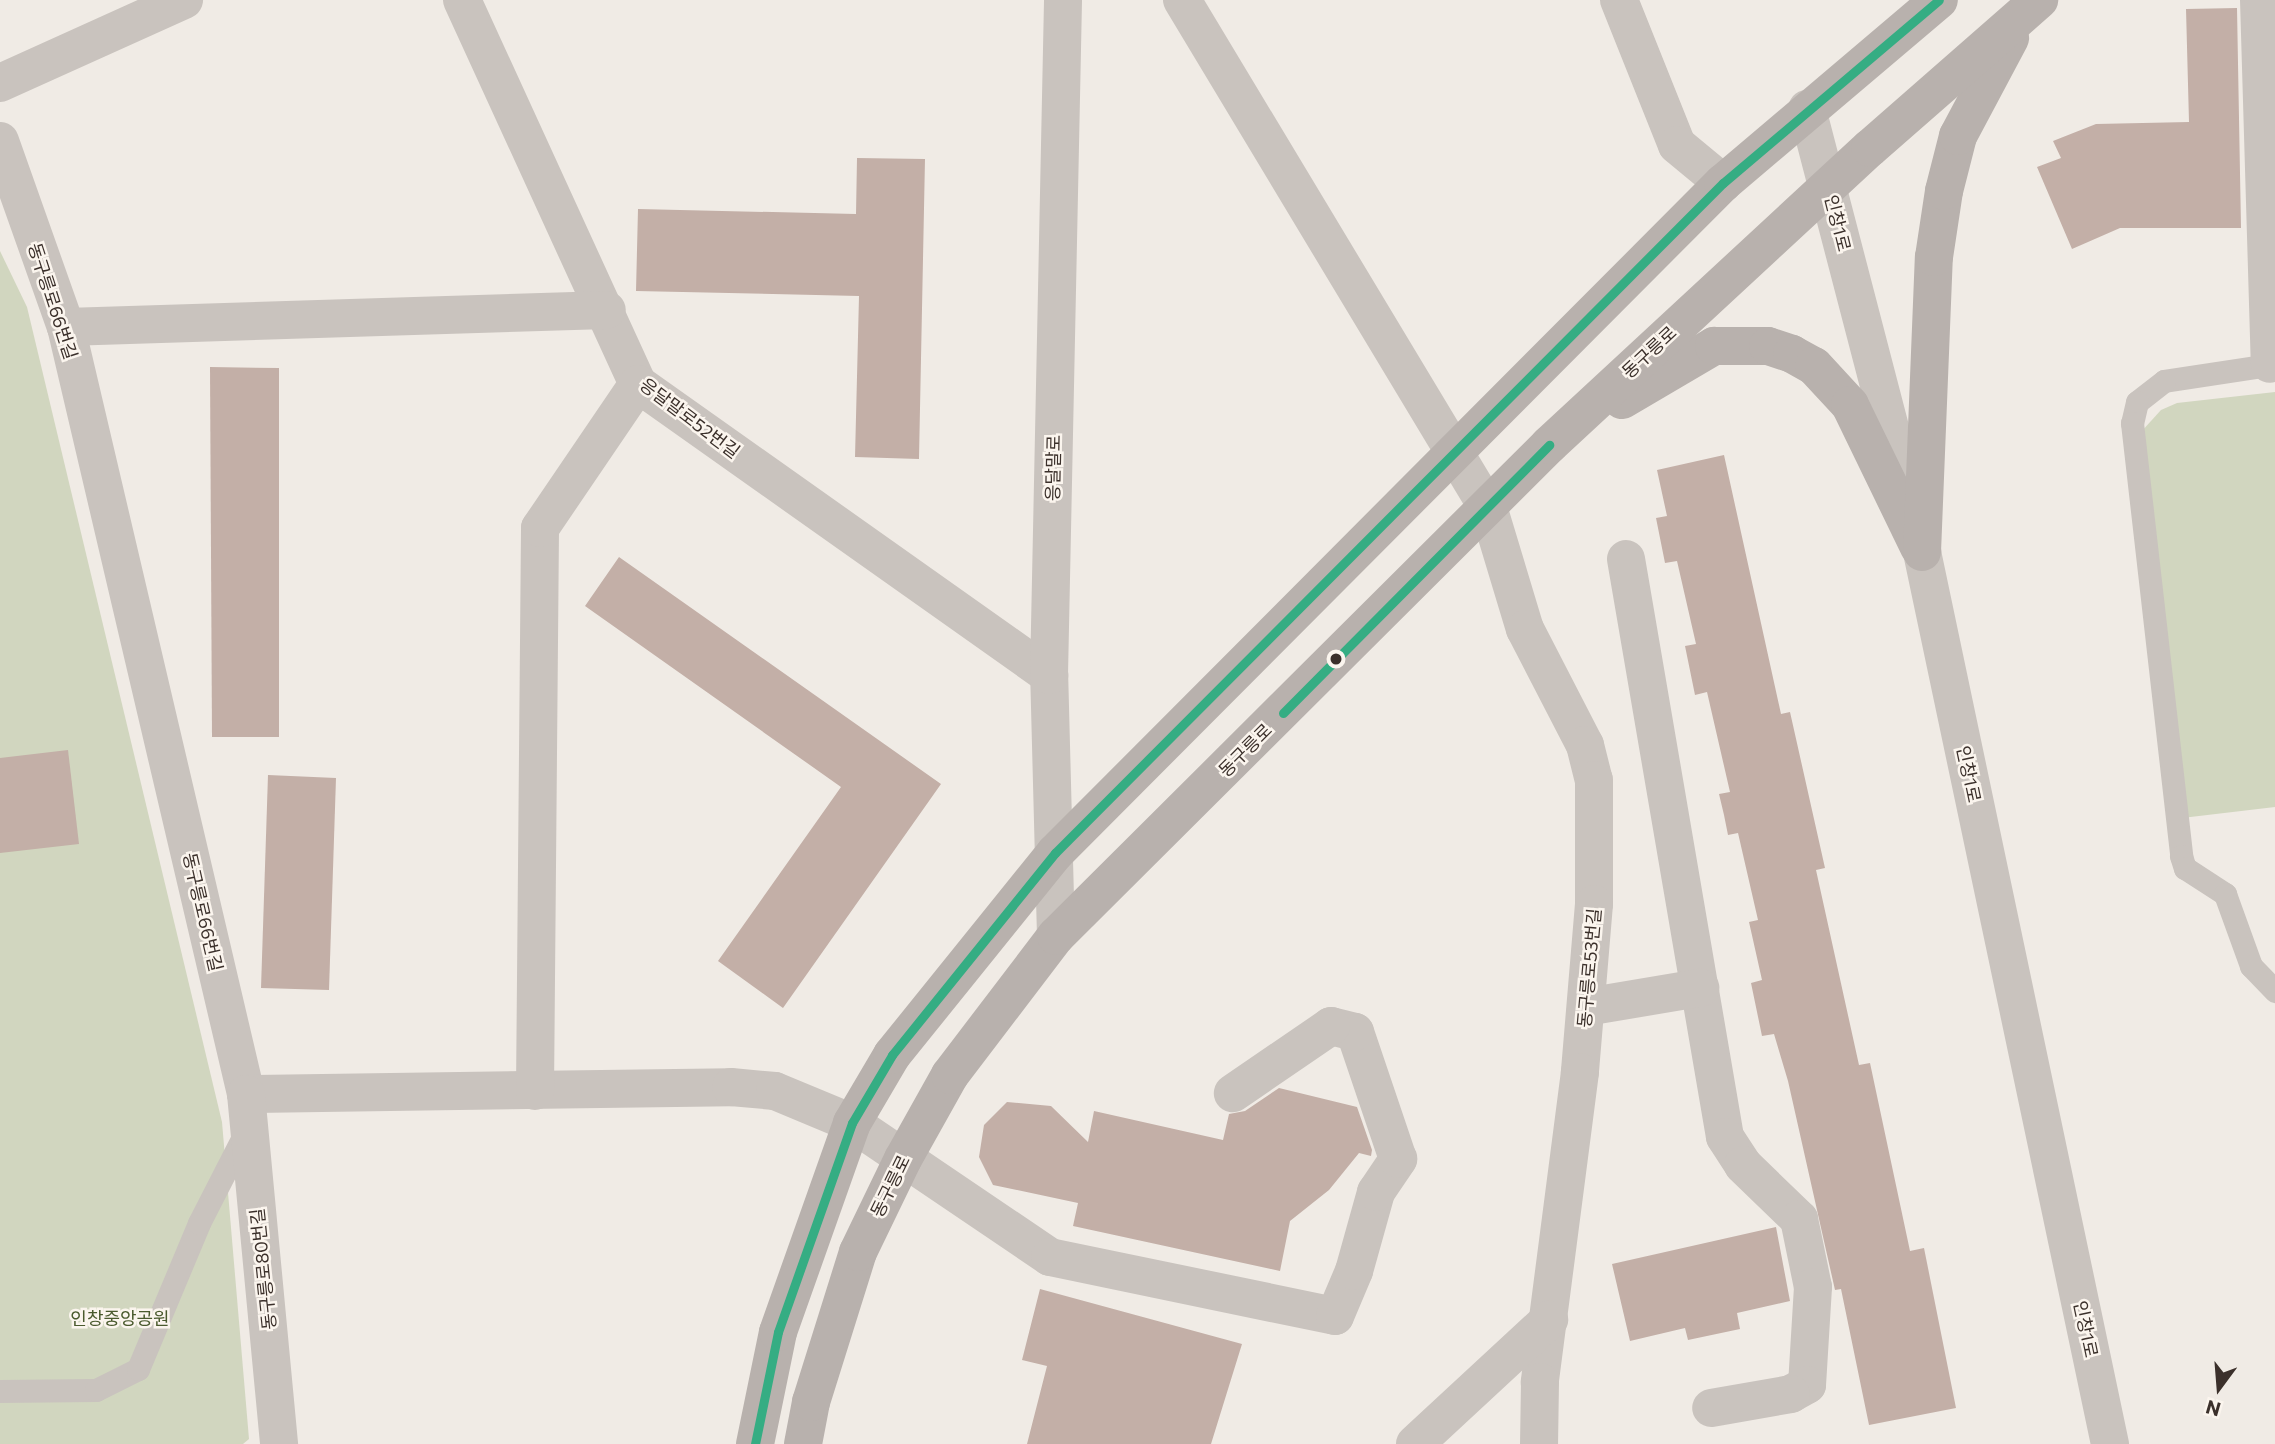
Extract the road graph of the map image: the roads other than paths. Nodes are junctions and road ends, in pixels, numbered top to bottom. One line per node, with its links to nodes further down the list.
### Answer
1 (184, 0): 9 (street)
2 (462, 0): 14 (street, 응달말로52번길)
3 (1063, 0): 23 (street, 응달말로)
4 (1182, 0): 19 (street, 동구릉로53번길)
5 (1619, 0): 12 (street)
6 (1939, 0): 10 (main road)
7 (2259, 0): 16 (street)
8 (2034, 3): 13 (main road, 동구릉로); 21 (main road)
9 (0, 83)
10 (1807, 109): 12 (main road); 13 (street, 인창1로)
11 (0, 141): 15 (street, 동구릉로66번길)
12 (1723, 183): 19 (main road)
13 (1828, 187): 18 (main road, 동구릉로); 21 (street, 인창1로)
14 (607, 310): 15 (street); 17 (street, 응달말로52번길)
15 (66, 327): 31 (street, 동구릉로66번길)
16 (2273, 364): 27 (lane)
17 (638, 384): 23 (street, 응달말로52번길); 29 (street)
18 (1549, 445): 20 (main road, 동구릉로); 21 (main road)
19 (1453, 455): 20 (street, 동구릉로53번길); 24 (main road)
20 (1489, 510): 25 (main road, 동구릉로); 28 (street, 동구릉로53번길)
21 (1922, 552): 42 (street, 인창1로)
22 (1626, 559): 26 (street)
23 (1049, 675): 24 (street, 응달말로)
24 (1055, 853): 25 (street, 응달말로); 32 (main road)
25 (1056, 936): 33 (main road, 동구릉로)
26 (1700, 988): 28 (street); 36 (street)
27 (2275, 992)
28 (1586, 1006): 34 (street, 동구릉로53번길)
29 (536, 1091): 31 (street); 32 (street)
30 (1233, 1093): 33 (street)
31 (247, 1109): 35 (lane); 37 (street, 동구릉로80번길)
32 (852, 1123): 33 (street); 38 (main road)
33 (903, 1159): 39 (main road, 동구릉로)
34 (1549, 1320): 40 (street); 41 (street, 동구릉로53번길)
35 (0, 1391)
36 (1711, 1408)
37 (279, 1444)
38 (755, 1444)
39 (803, 1444)
40 (1415, 1444)
41 (1538, 1444)
42 (2110, 1444)

